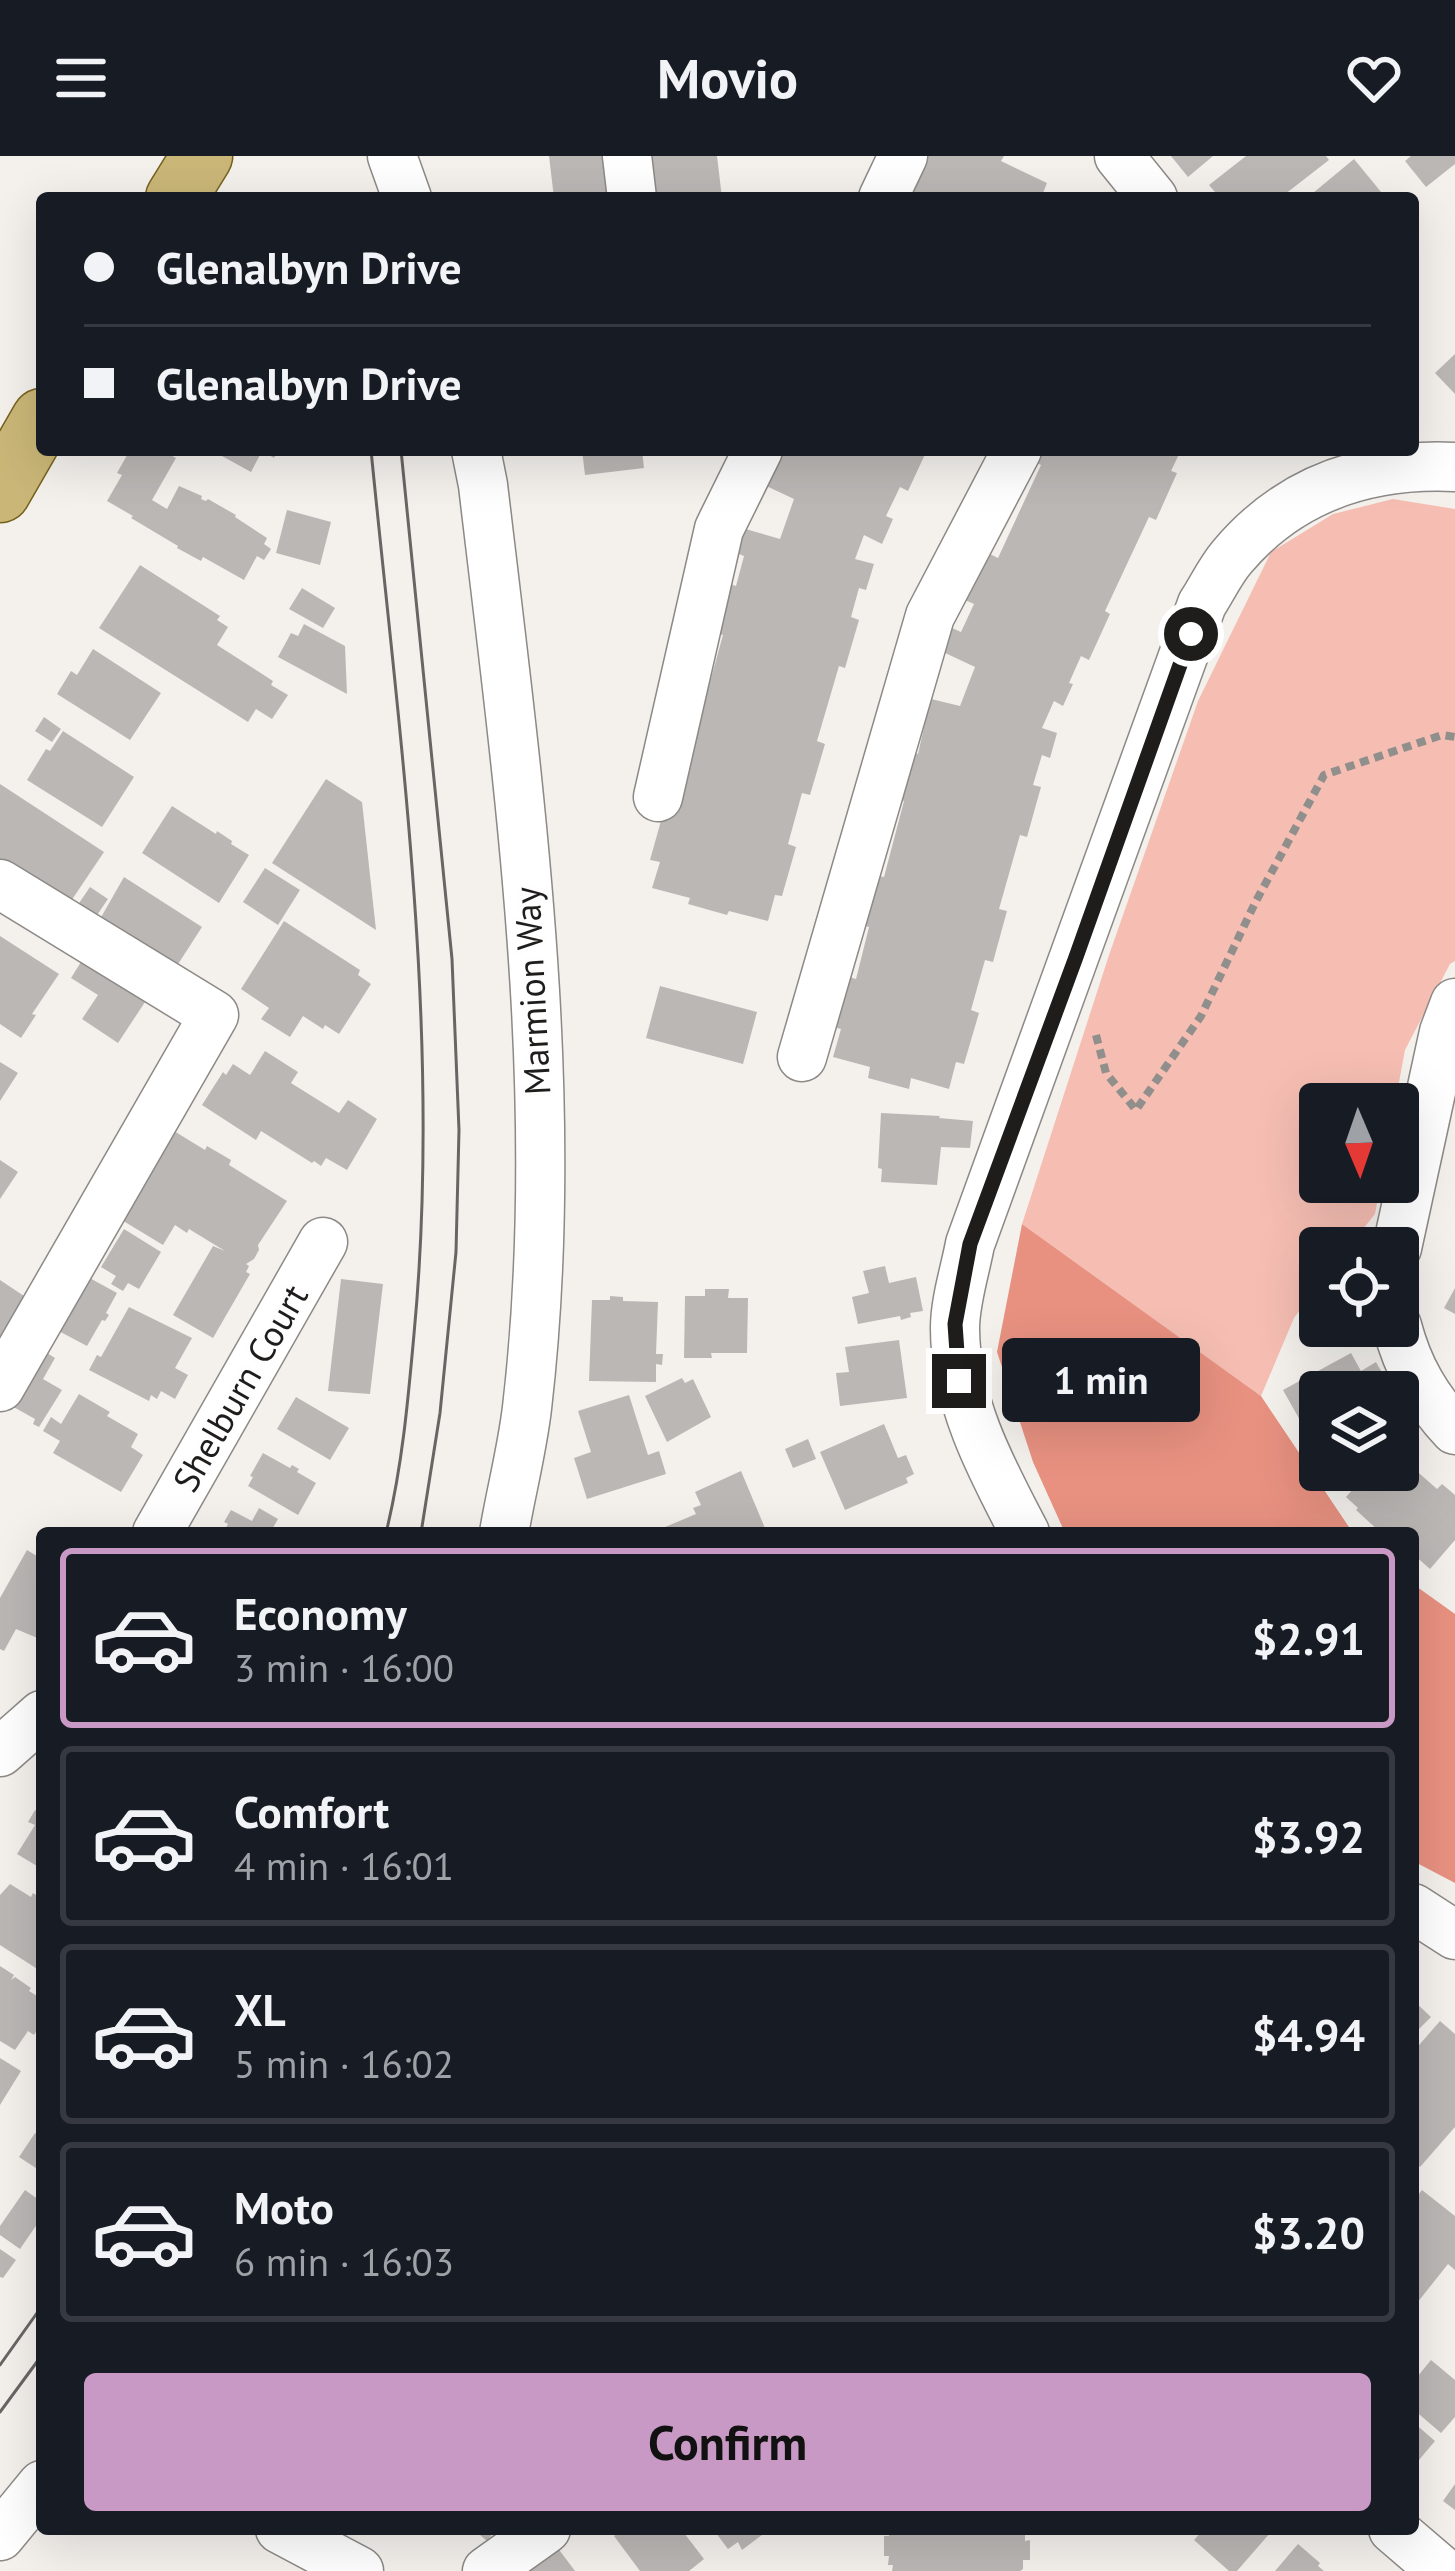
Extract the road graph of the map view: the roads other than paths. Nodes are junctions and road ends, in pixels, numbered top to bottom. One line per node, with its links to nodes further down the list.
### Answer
1 (202, 156): 6 (main road)
2 (392, 156): 7 (street)
3 (627, 156): 8 (street)
4 (903, 156): 9 (street)
5 (1119, 156): 10 (street)
6 (180, 192)
7 (405, 192)
8 (631, 192)
9 (886, 192)
10 (1149, 192)
11 (36, 429): 17 (main road)
12 (477, 456): 28 (street, Marmion Way)
13 (755, 456): 18 (street)
14 (1015, 456): 21 (street)
15 (1359, 461): 16 (street); 29 (street)
16 (1455, 467)
17 (0, 492)
18 (658, 797)
19 (0, 884): 25 (street)
20 (1455, 1003): 22 (street)
21 (802, 1057)
22 (1402, 1227)
23 (323, 1242): 27 (street, Shelburn Court)
24 (1402, 1347): 26 (street)
25 (0, 1388)
26 (1455, 1430)
27 (160, 1527)
28 (505, 1527)
29 (1022, 1527)
30 (1419, 1912): 31 (street)
31 (1455, 1935)
32 (36, 2492): 36 (street)
33 (291, 2535): 37 (street)
34 (538, 2535): 38 (street)
35 (1400, 2535): 39 (street)
36 (0, 2536)
37 (358, 2571)
38 (487, 2571)
39 (1442, 2571)

